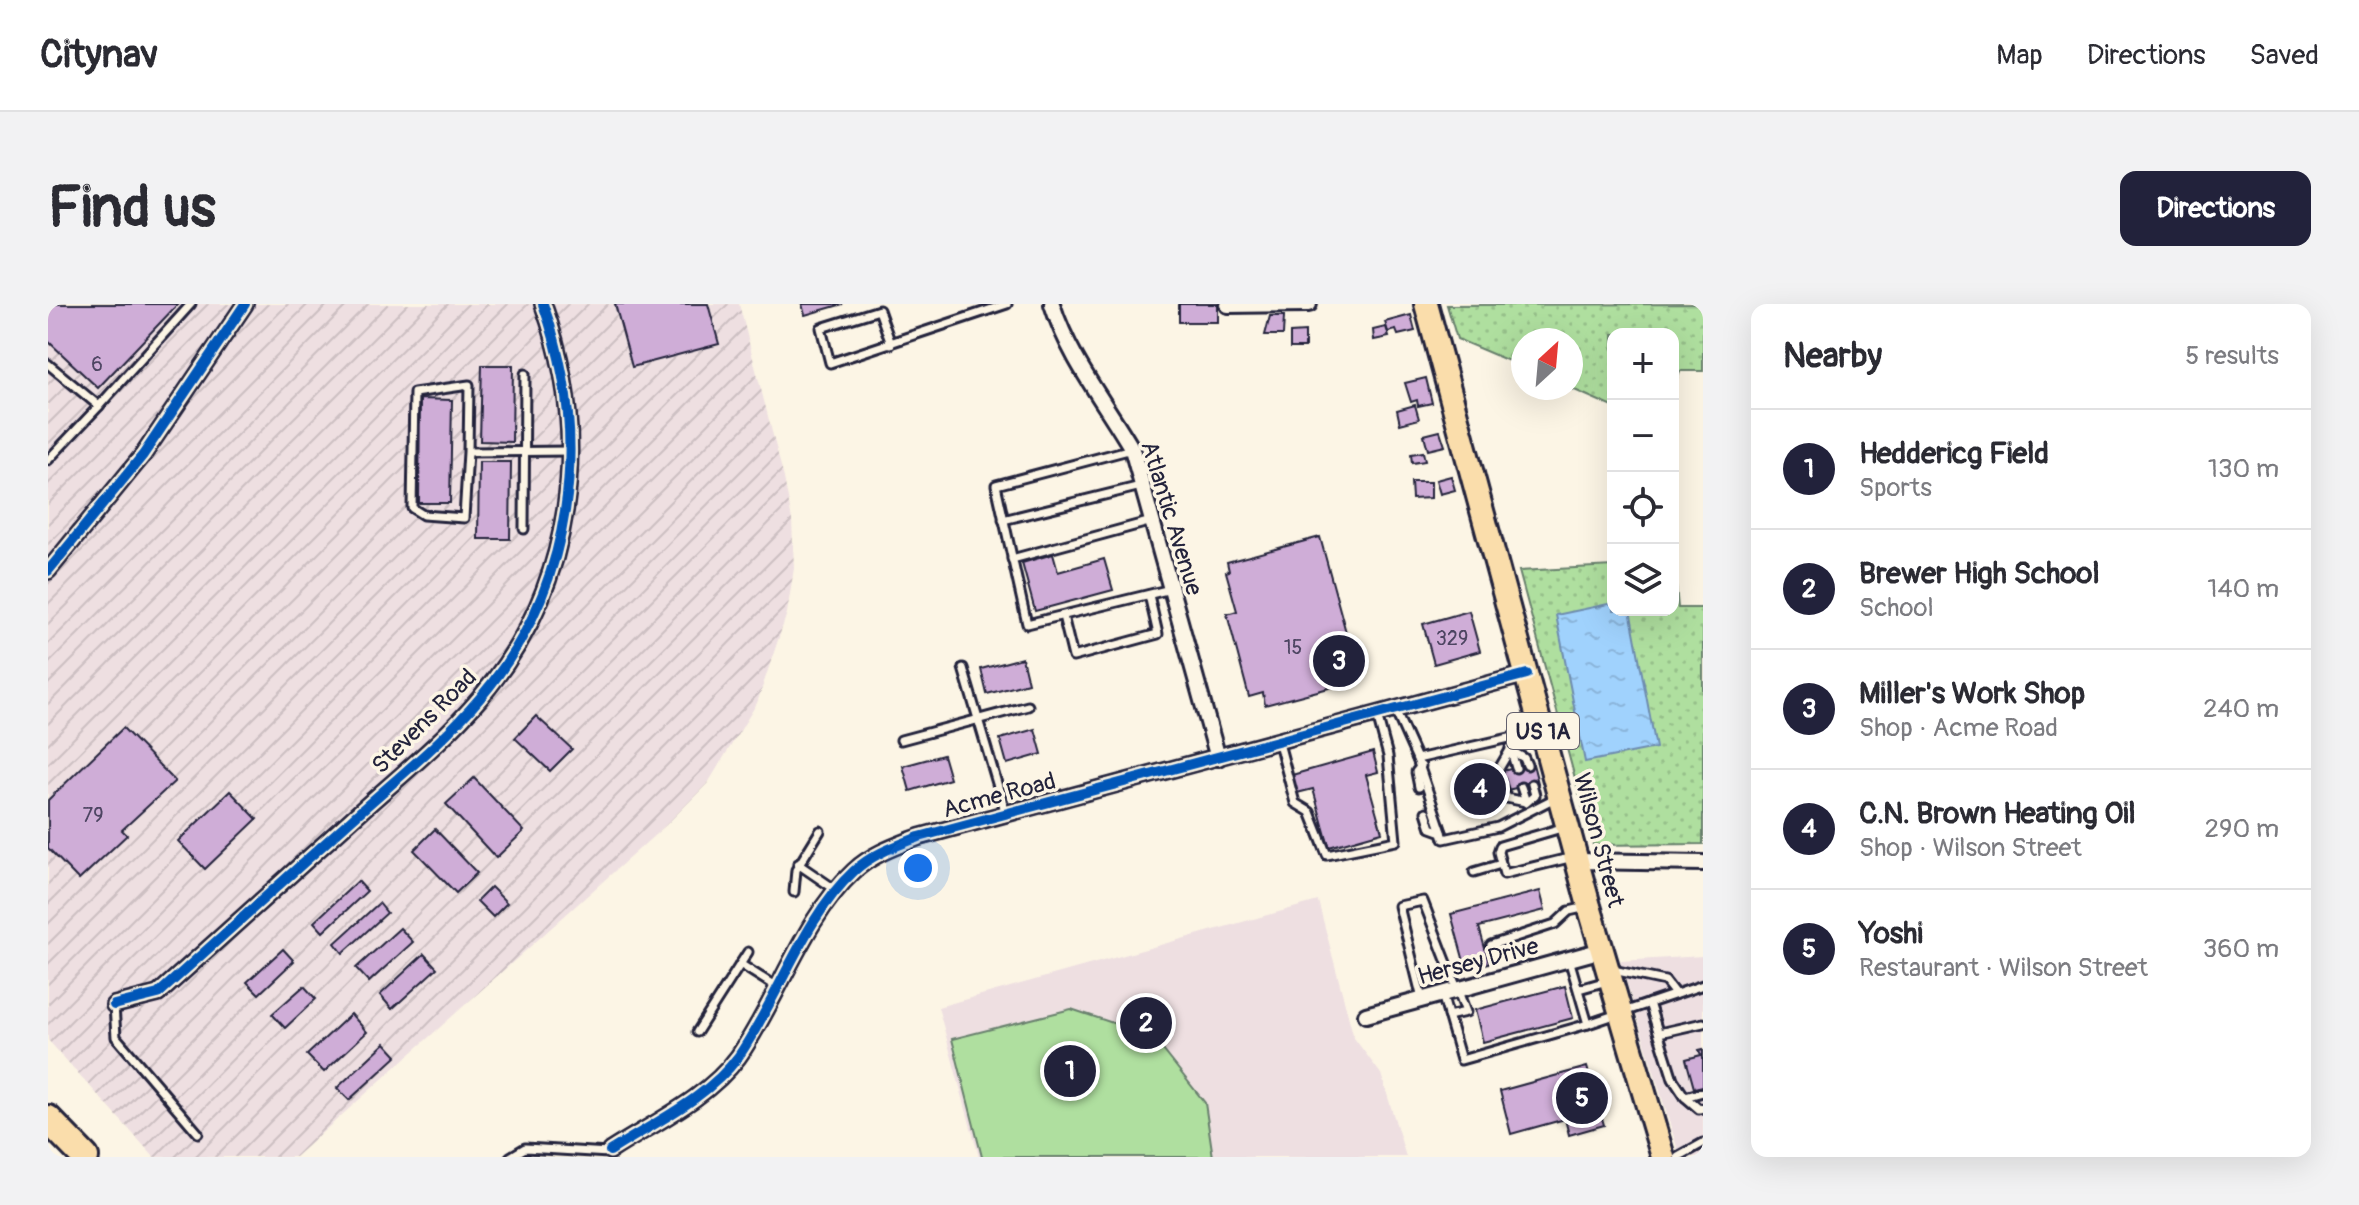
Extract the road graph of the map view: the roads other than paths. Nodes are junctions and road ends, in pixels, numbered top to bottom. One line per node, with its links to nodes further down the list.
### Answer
1 (191, 304): 12 (lane)
2 (245, 304): 23 (street)
3 (543, 304): 14 (street, Stevens Road)
4 (1007, 304): 9 (lane)
5 (1052, 304): 13 (street, Atlantic Avenue)
6 (1309, 304): 8 (street)
7 (1426, 304): 28 (main road, Wilson Street / US 1A)
8 (1228, 305)
9 (891, 344): 9 (lane)
10 (48, 364): 12 (lane)
11 (525, 374): 16 (lane)
12 (99, 406): 17 (lane)
13 (1132, 449): 18 (street, Atlantic Avenue); 19 (lane)
14 (571, 451): 16 (lane); 74 (street, Stevens Road)
15 (468, 452): 15 (lane); 16 (lane)
16 (525, 452): 21 (lane)
17 (48, 460)
18 (1142, 486): 19 (lane); 20 (street, Atlantic Avenue)
19 (1003, 520): 22 (lane)
20 (1152, 521): 22 (lane); 24 (street, Atlantic Avenue)
21 (524, 529)
22 (1012, 559): 26 (lane)
23 (48, 571)
24 (1171, 589): 25 (lane); 38 (street, Atlantic Avenue)
25 (1149, 595): 26 (lane); 26 (lane)
26 (1063, 616)
27 (963, 668): 32 (lane)
28 (1527, 674): 30 (street, Acme Road); 33 (main road, Wilson Street / US 1A)
29 (1028, 706): 32 (lane)
30 (1395, 710): 31 (street, Acme Road); 39 (lane)
31 (1377, 715): 36 (street, Acme Road); 36 (lane)
32 (977, 720): 35 (lane); 49 (lane)
33 (1542, 730): 34 (lane); 45 (main road, Wilson Street / US 1A)
34 (1508, 738): 37 (lane); 39 (lane)
35 (901, 740)
36 (1279, 743): 38 (street, Acme Road)
37 (1510, 750): 40 (lane); 41 (lane); 46 (lane)
38 (1218, 758): 49 (street, Acme Road)
39 (1419, 763): 43 (lane); 52 (lane)
40 (1527, 765)
41 (1516, 768)
42 (1532, 784): 46 (lane)
43 (1419, 787)
44 (1521, 787): 46 (lane)
45 (1560, 795): 48 (lane); 50 (main road, Wilson Street / US 1A)
46 (1526, 802): 48 (lane)
47 (1426, 812): 52 (lane)
48 (1529, 813): 52 (lane)
49 (1006, 814): 58 (street, Acme Road)
50 (1568, 826): 53 (main road, Wilson Street / US 1A); 56 (lane)
51 (820, 831): 55 (lane)
52 (1442, 832)
53 (1576, 859): 54 (street); 56 (lane); 60 (main road, Wilson Street / US 1A)
54 (1703, 863)
55 (798, 864): 58 (lane); 59 (lane)
56 (1501, 864): 57 (lane)
57 (1474, 872)
58 (836, 890): 67 (street, Acme Road)
59 (794, 892)
60 (1589, 906): 61 (lane); 65 (main road, Wilson Street / US 1A)
61 (1491, 945)
62 (748, 952): 64 (lane)
63 (1569, 959): 65 (street, Hersey Drive); 68 (street, Hersey Drive); 69 (lane)
64 (740, 964): 67 (lane); 80 (lane)
65 (1606, 966): 69 (lane); 71 (lane); 75 (main road, Wilson Street / US 1A)
66 (1703, 985): 71 (lane)
67 (778, 988): 89 (street, Acme Road)
68 (1459, 989): 70 (street, Hersey Drive); 72 (lane); 77 (lane)
69 (1579, 989): 79 (lane)
70 (1442, 994): 72 (street, Hersey Drive); 77 (lane)
71 (1675, 994): 73 (lane)
72 (1422, 999): 76 (street, Hersey Drive)
73 (1649, 1003): 75 (lane); 81 (lane)
74 (114, 1005): 87 (lane)
75 (1620, 1013): 79 (lane); 94 (main road, Wilson Street / US 1A)
76 (1366, 1015)
77 (1448, 1016): 79 (lane)
78 (1703, 1023): 81 (lane)
79 (1588, 1024)
80 (697, 1032)
81 (1659, 1033): 83 (lane)
82 (1703, 1092): 83 (lane)
83 (1685, 1097): 84 (lane)
84 (1703, 1108)
85 (48, 1119): 92 (highway)
86 (48, 1126): 91 (highway)
87 (198, 1133)
88 (1703, 1143): 90 (lane)
89 (608, 1154): 93 (lane)
90 (1693, 1154): 95 (lane)
91 (75, 1157)
92 (85, 1157)
93 (510, 1157)
94 (1663, 1157)
95 (1678, 1157)

